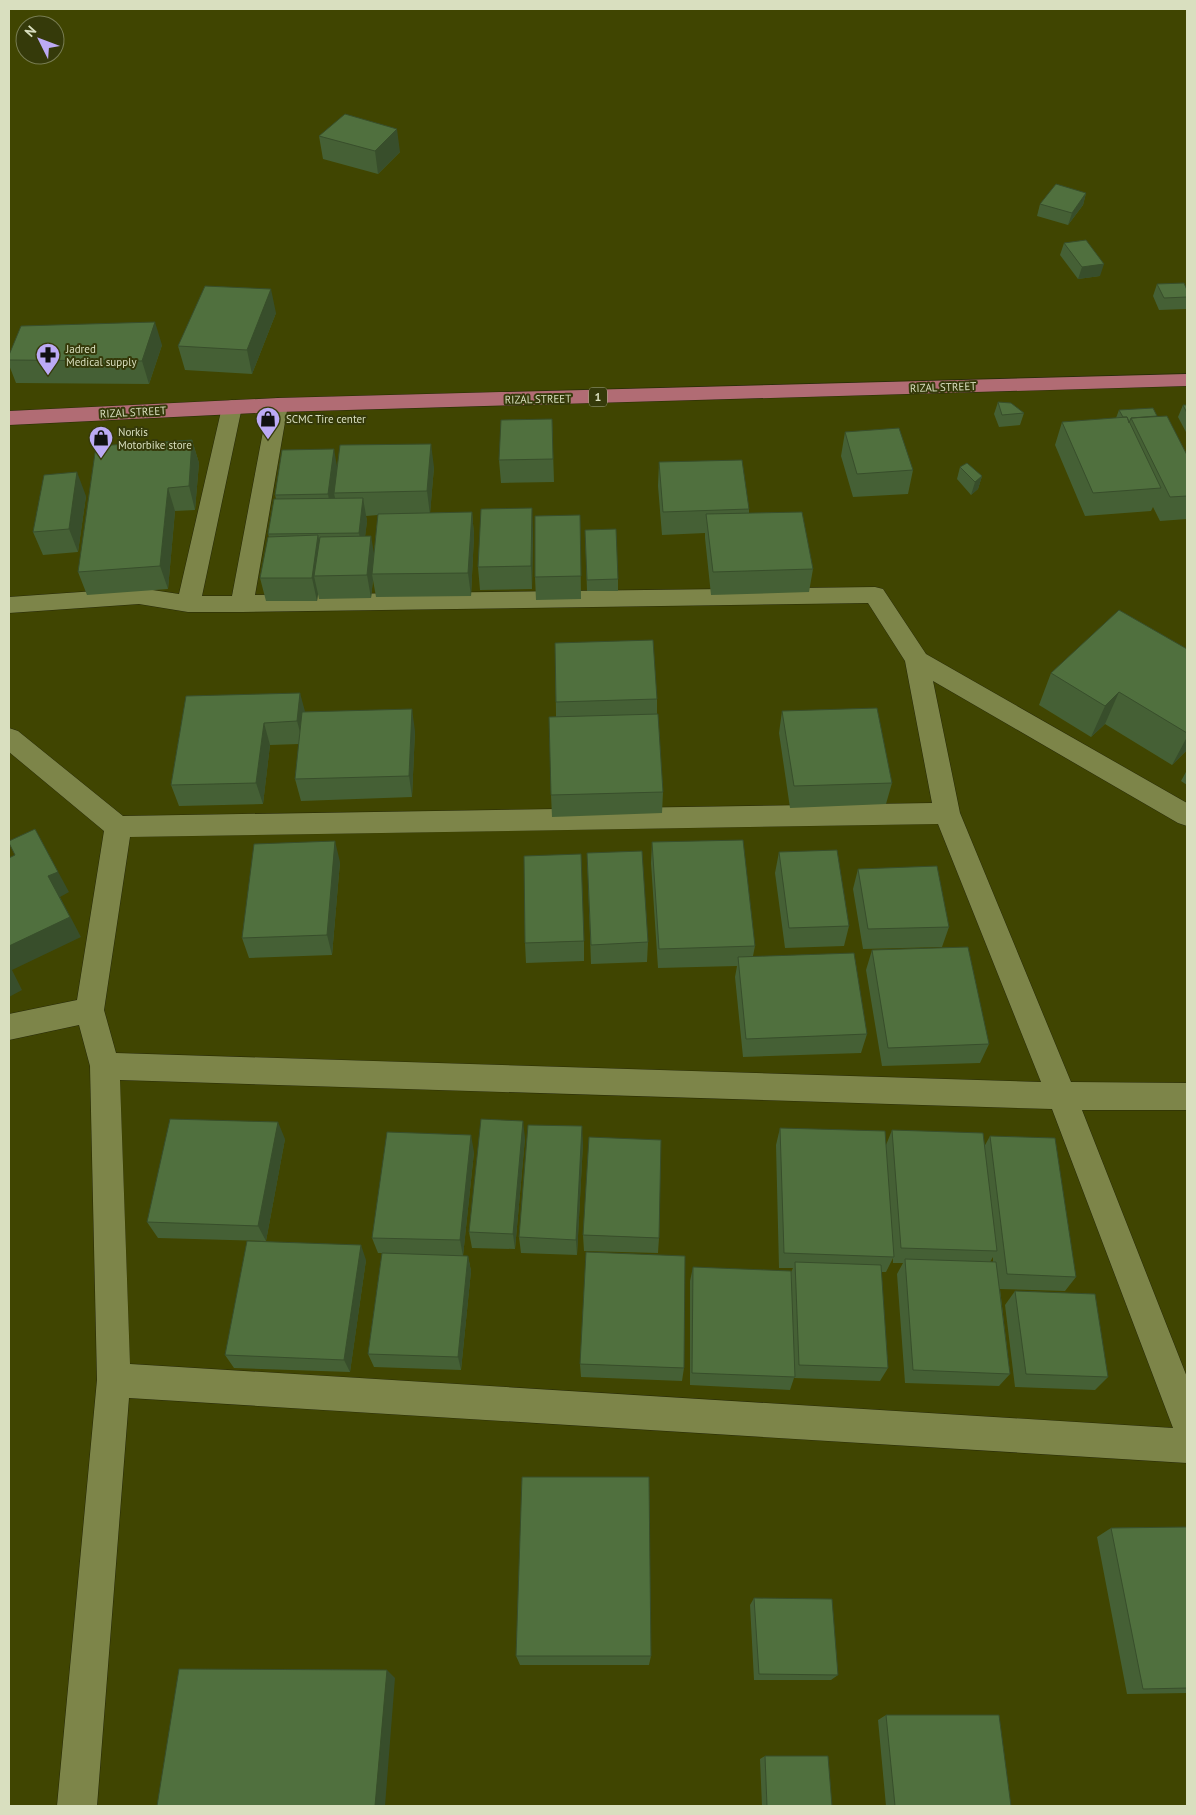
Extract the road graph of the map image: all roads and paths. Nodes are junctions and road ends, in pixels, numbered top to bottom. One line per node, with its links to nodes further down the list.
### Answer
1 (1187, 380): 2 (main road, RIZAL STREET / 1)
2 (278, 405): 3 (main road, RIZAL STREET / 1); 6 (street)
3 (232, 407): 4 (main road, RIZAL STREET / 1); 5 (street)
4 (9, 418)
5 (188, 604): 6 (street); 7 (street)
6 (242, 604): 8 (street)
7 (9, 605)
8 (917, 660): 10 (street); 11 (street)
9 (9, 738): 12 (street)
10 (947, 813): 12 (street); 16 (street)
11 (1187, 816)
12 (118, 827): 13 (street)
13 (90, 1010): 14 (street); 15 (street)
14 (9, 1028)
15 (105, 1066): 16 (street); 18 (street)
16 (1062, 1096): 17 (street); 19 (street)
17 (1187, 1096)
18 (114, 1380): 20 (street); 21 (street)
19 (1187, 1420)
20 (1187, 1446)
21 (76, 1806)

